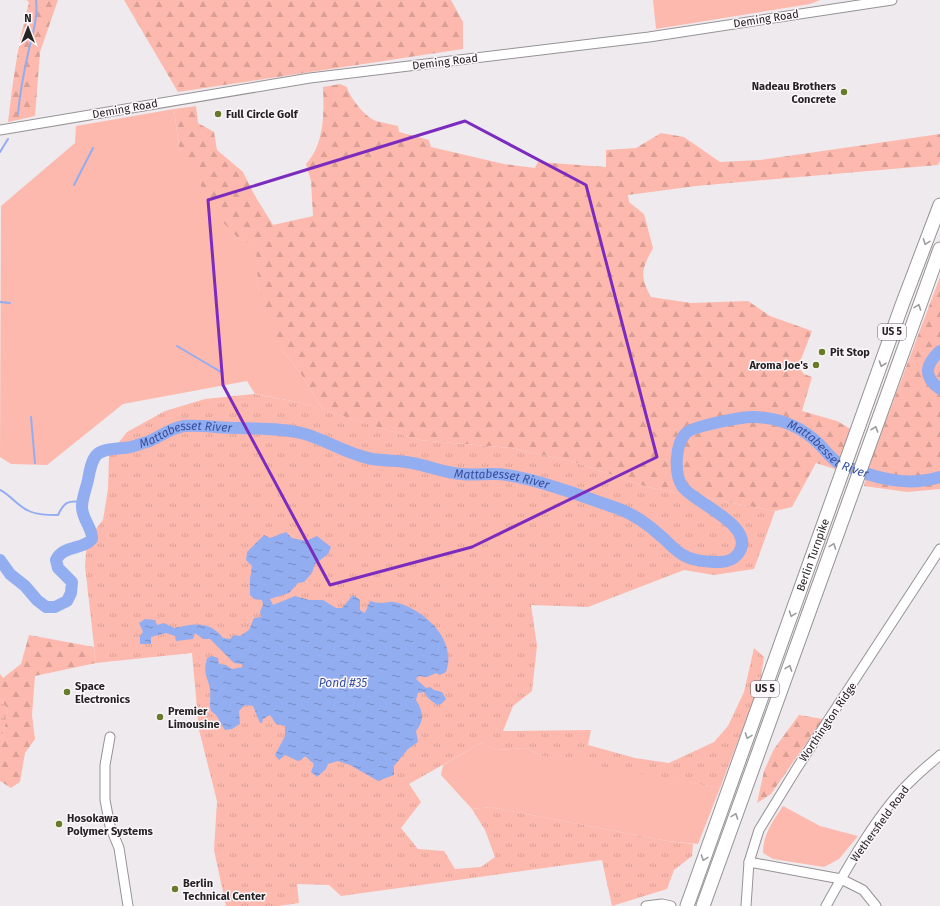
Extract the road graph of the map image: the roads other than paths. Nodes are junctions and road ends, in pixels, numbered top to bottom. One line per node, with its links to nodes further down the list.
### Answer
1 (892, 0): 2 (street, Deming Road)
2 (832, 4): 3 (street, Deming Road)
3 (0, 130)
4 (940, 205): 14 (highway, Berlin Turnpike / US 5, one-way to 14)
5 (940, 249): 15 (highway, Berlin Turnpike / US 5, one-way to 5)
6 (940, 550): 9 (street, Worthington Ridge)
7 (110, 737): 11 (street)
8 (940, 755): 10 (street, Wethersfield Road)
9 (749, 862): 10 (street); 16 (street, Worthington Ridge)
10 (840, 879): 17 (street, Wethersfield Road); 18 (street)
11 (128, 906)
12 (646, 906): 13 (street)
13 (671, 906)
14 (687, 906)
15 (704, 906)
16 (746, 906)
17 (826, 906)
18 (876, 906)

